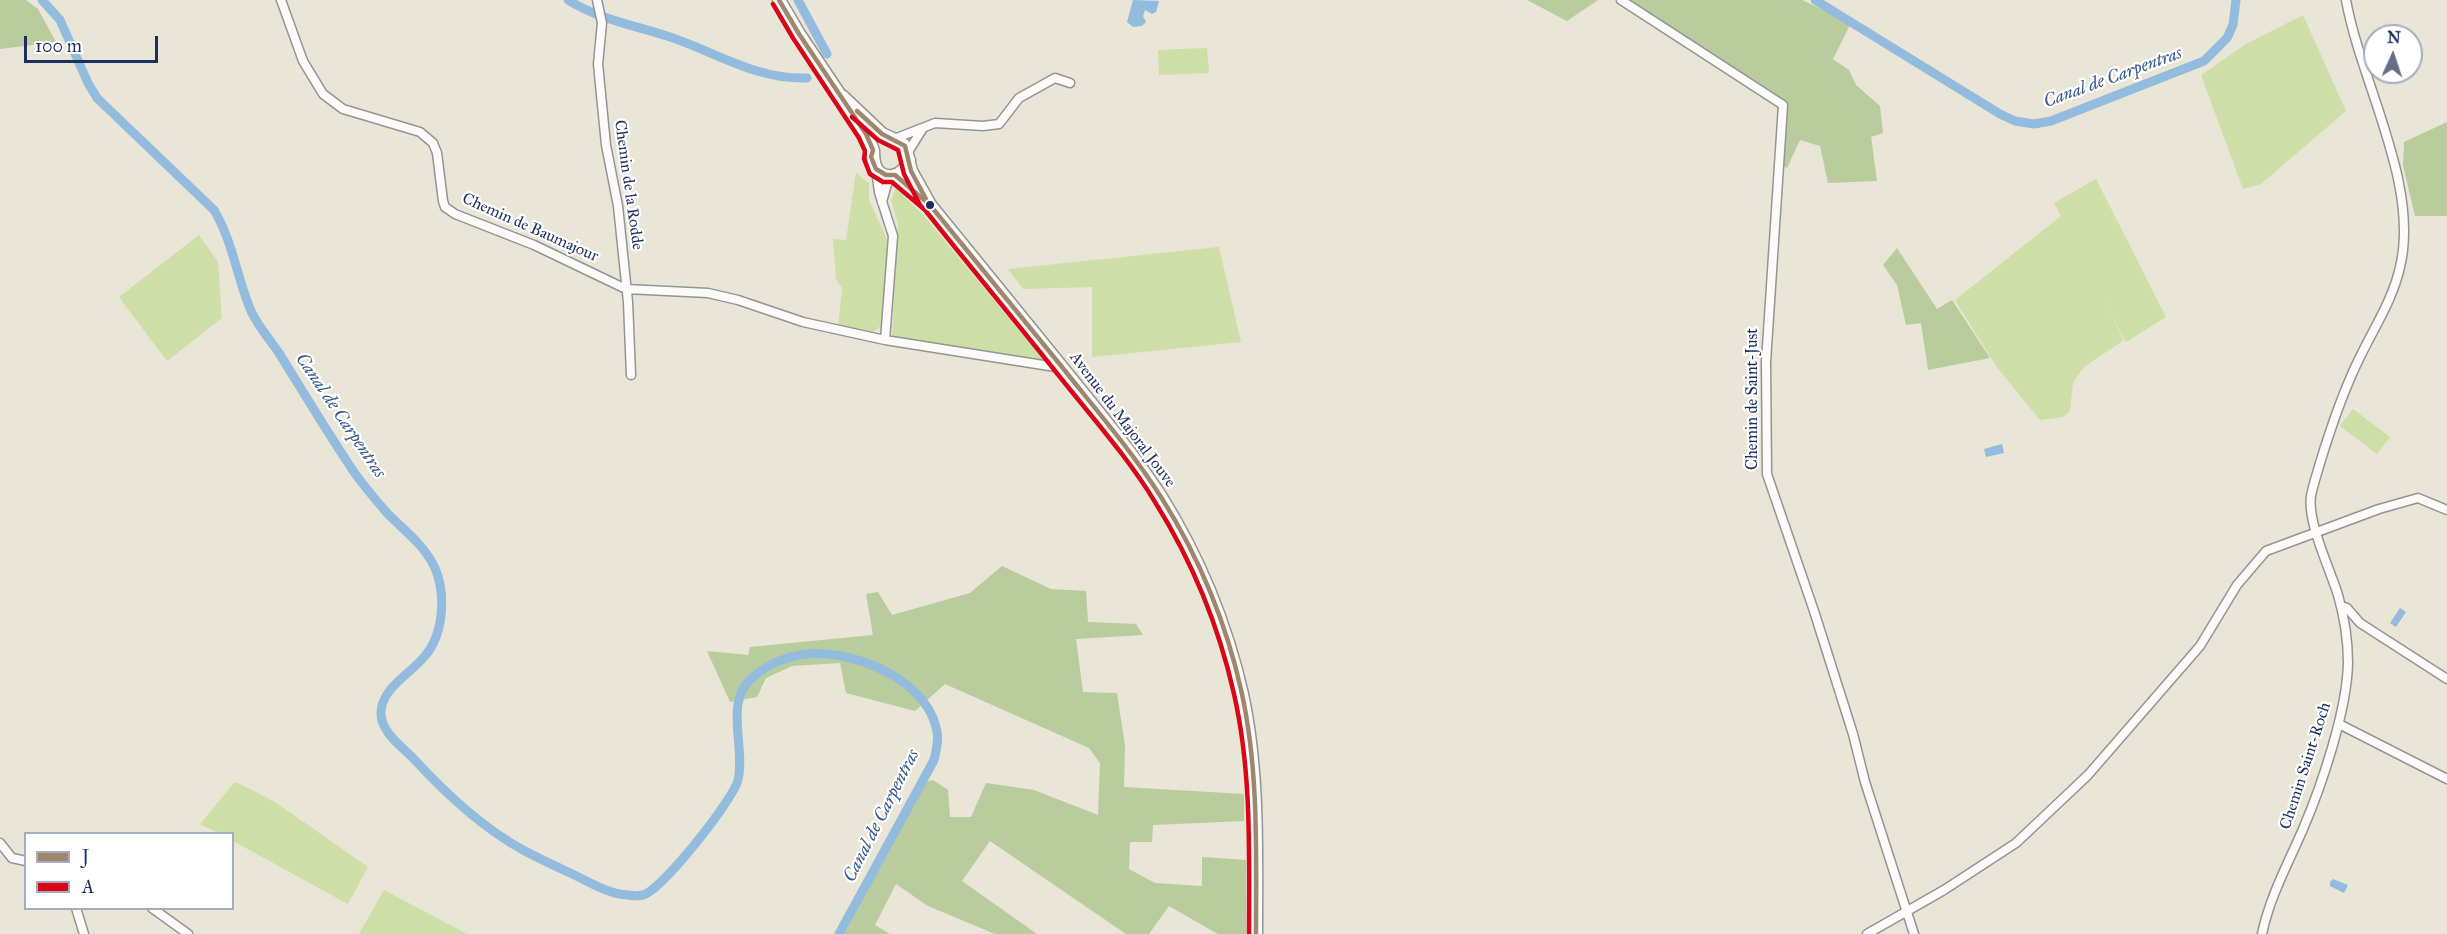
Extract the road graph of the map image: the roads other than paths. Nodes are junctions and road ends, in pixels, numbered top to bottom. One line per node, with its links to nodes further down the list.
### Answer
1 (282, 0): 16 (street, Chemin de Baumajour)
2 (597, 0): 16 (street, Chemin de la Rodde)
3 (779, 0): 7 (main road, Avenue du Majoral Jouve)
4 (1621, 0): 30 (street, Chemin de Saint-Just)
5 (2346, 0): 21 (street, Chemin Saint-Roch)
6 (1070, 83): 8 (street)
7 (842, 96): 9 (main road, Avenue du Majoral Jouve); 10 (main road, Avenue du Majoral Jouve)
8 (923, 128): 9 (street); 11 (street)
9 (892, 139): 10 (main road); 11 (main road, Avenue du Majoral Jouve)
10 (873, 150): 12 (main road, Avenue du Majoral Jouve)
11 (909, 156): 13 (main road); 15 (main road, Avenue du Majoral Jouve)
12 (876, 170): 13 (main road, Avenue du Majoral Jouve); 14 (street)
13 (893, 176): 14 (street); 15 (main road, Avenue du Majoral Jouve)
14 (882, 203): 17 (street)
15 (930, 205): 18 (main road, Avenue du Majoral Jouve)
16 (626, 289): 17 (street, Chemin de Baumajour); 19 (street, Chemin de la Rodde)
17 (885, 340): 18 (street, Chemin de Baumajour)
18 (1062, 368): 33 (main road, Avenue du Majoral Jouve)
19 (631, 375)
20 (2447, 510): 21 (street)
21 (2316, 532): 22 (street, Chemin Saint-Roch); 30 (street)
22 (2341, 606): 23 (street); 24 (street, Chemin Saint-Roch)
23 (2447, 679)
24 (2339, 724): 25 (street); 36 (street, Chemin Saint-Roch)
25 (2447, 779)
26 (0, 843): 27 (street)
27 (24, 861)
28 (76, 910): 31 (street)
29 (153, 910): 32 (street)
30 (1905, 912): 34 (street); 35 (street, Chemin de Saint-Just)
31 (84, 934)
32 (188, 934)
33 (1256, 934)
34 (1867, 934)
35 (1914, 934)
36 (2262, 934)

